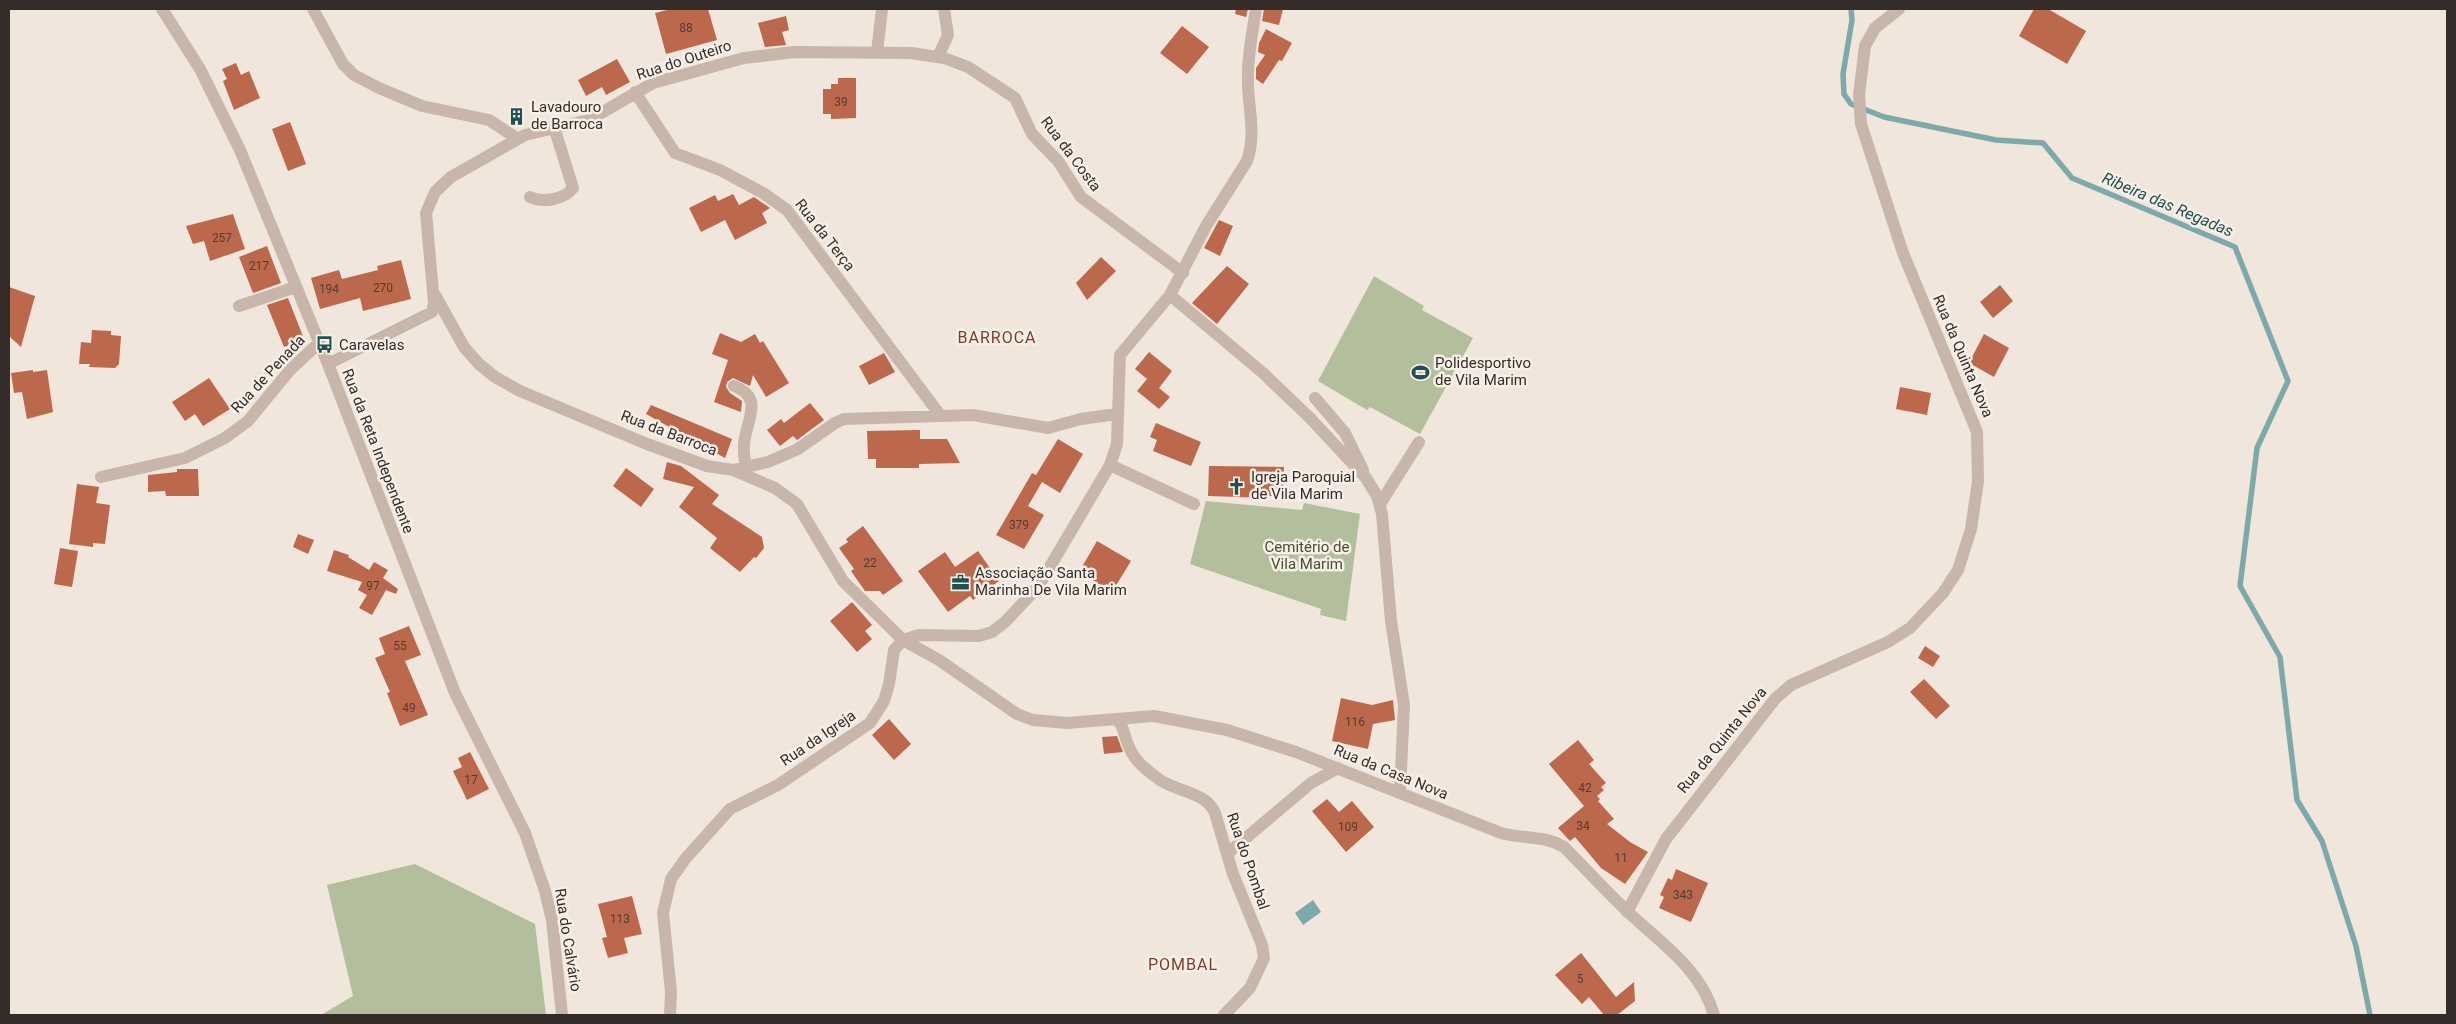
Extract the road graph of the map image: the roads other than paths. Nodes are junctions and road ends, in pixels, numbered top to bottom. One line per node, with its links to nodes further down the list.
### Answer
1 (162, 9): 14 (street, Rua da Reta Independente)
2 (313, 9): 11 (street)
3 (882, 9): 7 (street)
4 (944, 9): 8 (street)
5 (1256, 9): 13 (street)
6 (1899, 9): 38 (street, Rua da Quinta Nova)
7 (877, 52): 8 (street, Rua do Outeiro); 9 (street, Rua do Outeiro)
8 (938, 57): 13 (street, Rua da Costa)
9 (636, 92): 10 (street, Rua do Outeiro); 23 (street, Rua da Terça)
10 (554, 127): 11 (street, Rua do Outeiro); 12 (street)
11 (518, 138): 15 (street, Rua do Outeiro)
12 (530, 197)
13 (1182, 273): 16 (street)
14 (296, 287): 17 (street); 18 (street, Rua da Reta Independente)
15 (432, 288): 19 (street, Rua do Outeiro); 27 (street, Rua da Barroca)
16 (1170, 295): 22 (street); 29 (street)
17 (239, 306)
18 (319, 343): 19 (street, Rua da Reta Independente); 28 (street, Rua de Penada)
19 (328, 364): 35 (street, Rua da Reta Independente)
20 (734, 386): 26 (street)
21 (1315, 398): 29 (street)
22 (1117, 414): 23 (street, Rua da Barroca); 25 (street)
23 (940, 415): 26 (street, Rua da Barroca)
24 (1419, 442): 31 (street)
25 (1110, 465): 30 (street); 32 (street)
26 (746, 468): 27 (street, Rua da Barroca)
27 (733, 470): 32 (street)
28 (101, 477)
29 (1366, 478): 31 (street)
30 (1194, 504)
31 (1380, 504): 36 (street)
32 (903, 640): 33 (street); 40 (street, Rua da Igreja)
33 (1117, 719): 34 (street, Rua da Casa Nova); 37 (street, Rua do Pombal)
34 (1338, 768): 36 (street, Rua da Casa Nova); 37 (street)
35 (504, 788): 39 (street, Rua do Calvário)
36 (1400, 794): 38 (street, Rua da Casa Nova)
37 (1227, 854): 41 (street, Rua do Pombal)
38 (1628, 912): 42 (street, Rua da Casa Nova)
39 (562, 1015)
40 (670, 1015)
41 (1224, 1015)
42 (1714, 1015)

